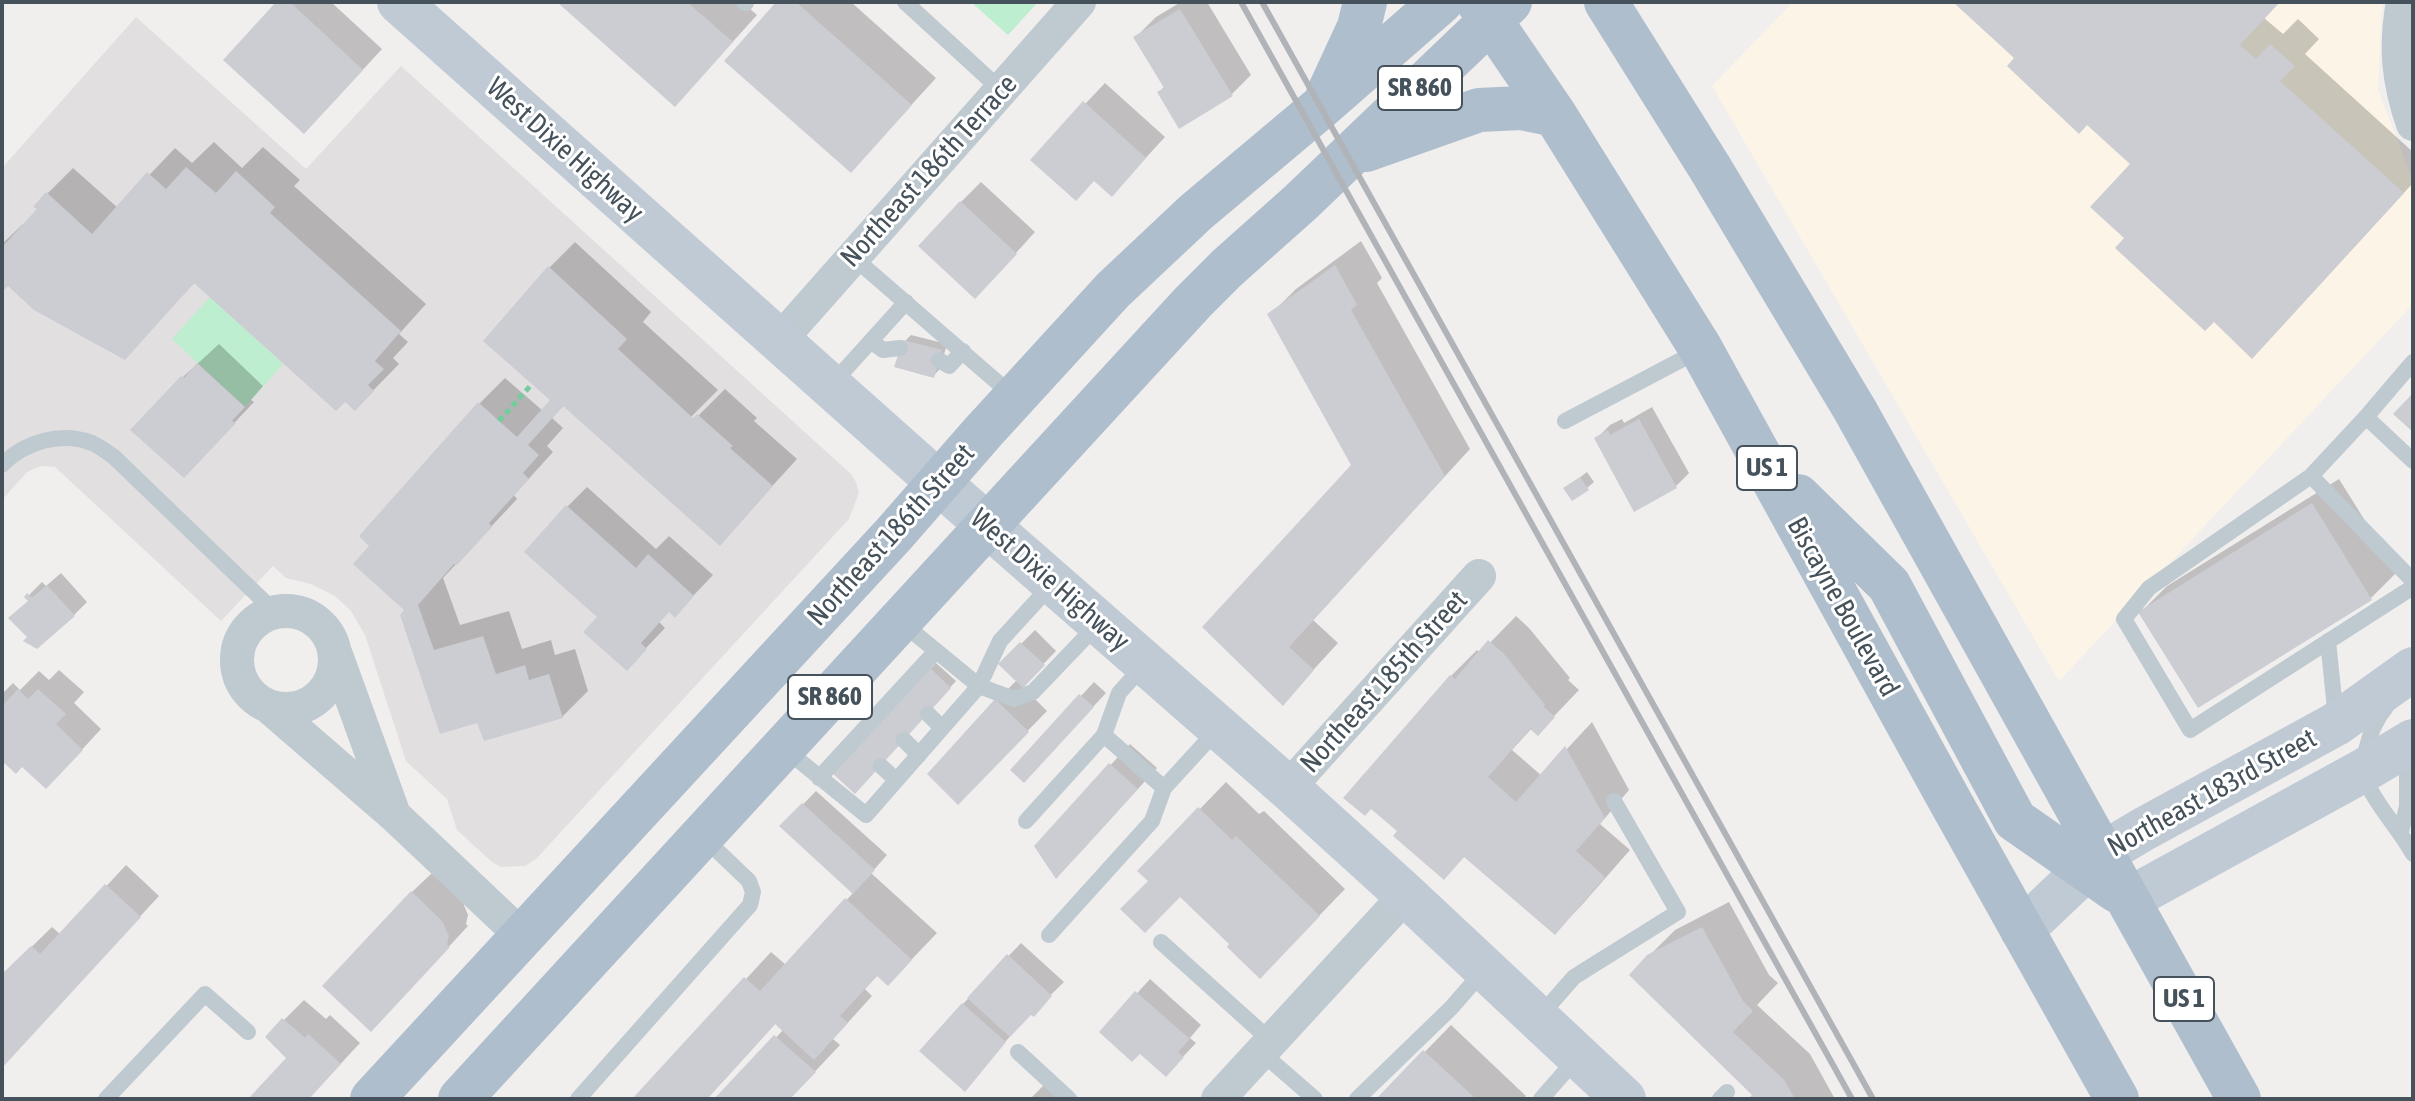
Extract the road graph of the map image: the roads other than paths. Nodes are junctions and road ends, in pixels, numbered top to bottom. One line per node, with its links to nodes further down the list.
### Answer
1 (399, 2): 16 (street, West Dixie Highway)
2 (905, 2): 9 (lane)
3 (1079, 2): 9 (street, Northeast 186th Terrace)
4 (1365, 2): 10 (main road)
5 (1441, 2): 10 (main road, Northeast 186th Street / SR 860)
6 (1606, 2): 65 (main road, US 1)
7 (2403, 2): 12 (street)
8 (1493, 8): 11 (main road, Biscayne Boulevard / US 1); 13 (main road, SR 860)
9 (1001, 90): 14 (street, Northeast 186th Terrace)
10 (1321, 107): 22 (main road, Northeast 186th Street / SR 860)
11 (1555, 115): 13 (main road); 17 (main road, Biscayne Boulevard / US 1)
12 (2413, 124)
13 (1348, 156): 30 (main road, SR 860)
14 (853, 257): 15 (lane); 16 (street, Northeast 186th Terrace)
15 (906, 302): 18 (lane); 21 (lane)
16 (779, 341): 21 (street, West Dixie Highway)
17 (1701, 349): 24 (lane); 26 (main road, Biscayne Boulevard / US 1)
18 (963, 351): 20 (lane); 22 (lane)
19 (2413, 362): 23 (lane)
20 (941, 366)
21 (831, 386): 29 (street, West Dixie Highway)
22 (1014, 397): 29 (main road, Northeast 186th Street / SR 860)
23 (2366, 417): 25 (lane); 28 (lane)
24 (1565, 421)
25 (2413, 461)
26 (1764, 463): 65 (main road); 68 (main road, Biscayne Boulevard / US 1)
27 (2, 465): 34 (lane)
28 (2311, 476): 33 (lane); 37 (lane)
29 (938, 482): 30 (street, West Dixie Highway); 70 (main road, Northeast 186th Street / SR 860)
30 (988, 525): 32 (street, West Dixie Highway); 35 (main road, SR 860)
31 (1479, 576): 58 (street, Northeast 185th Street)
32 (1053, 583): 36 (street, West Dixie Highway); 42 (lane)
33 (2413, 584): 37 (lane)
34 (274, 611): 39 (street); 43 (street)
35 (900, 621): 38 (lane); 51 (main road, SR 860)
36 (1099, 623): 40 (street, West Dixie Highway); 42 (lane)
37 (2328, 641): 45 (lane)
38 (936, 651): 42 (lane); 55 (lane)
39 (336, 655): 43 (street); 60 (street)
40 (1146, 663): 46 (street, West Dixie Highway); 48 (lane)
41 (2411, 671): 45 (street, Northeast 183rd Street); 54 (lane)
42 (979, 686): 47 (lane)
43 (268, 706): 60 (street)
44 (928, 714): 47 (lane)
45 (2336, 724): 65 (street, Northeast 183rd Street)
46 (1219, 727): 57 (lane); 58 (street, West Dixie Highway)
47 (942, 728): 52 (lane)
48 (1104, 735): 57 (lane); 61 (lane)
49 (904, 740): 52 (lane)
50 (2410, 743): 54 (street, Northeast 183rd Street); 62 (lane)
51 (783, 748): 55 (lane); 63 (main road, SR 860)
52 (919, 755): 56 (lane)
53 (881, 766): 56 (lane)
54 (2366, 769): 62 (lane); 67 (street, Northeast 183rd Street)
55 (819, 778): 56 (lane)
56 (896, 780)
57 (1164, 788): 69 (lane)
58 (1288, 788): 66 (street, West Dixie Highway)
59 (1614, 801): 73 (lane)
60 (395, 816): 70 (street)
61 (1026, 821)
62 (2401, 832): 64 (lane)
63 (702, 836): 78 (main road, SR 860); 81 (lane)
64 (2413, 854)
65 (2094, 861): 67 (main road, US 1); 68 (street, Northeast 183rd Street)
66 (1406, 895): 72 (street, West Dixie Highway); 75 (street)
67 (2129, 899): 89 (main road, US 1)
68 (2022, 930): 88 (main road, Biscayne Boulevard / US 1)
69 (1049, 935)
70 (522, 936): 78 (main road); 80 (main road, Northeast 186th Street / SR 860)
71 (1161, 942): 75 (lane)
72 (1485, 969): 73 (street, West Dixie Highway); 85 (lane)
73 (1537, 1019): 77 (street, West Dixie Highway)
74 (248, 1032): 79 (lane)
75 (1266, 1046): 83 (street); 84 (lane)
76 (1018, 1052): 82 (lane)
77 (1579, 1057): 86 (lane); 87 (street, West Dixie Highway)
78 (482, 1085)
79 (106, 1099)
80 (372, 1099)
81 (578, 1099)
82 (1069, 1099)
83 (1218, 1099)
84 (1315, 1099)
85 (1357, 1099)
86 (1541, 1099)
87 (1624, 1099)
88 (2117, 1099)
89 (2239, 1099)

